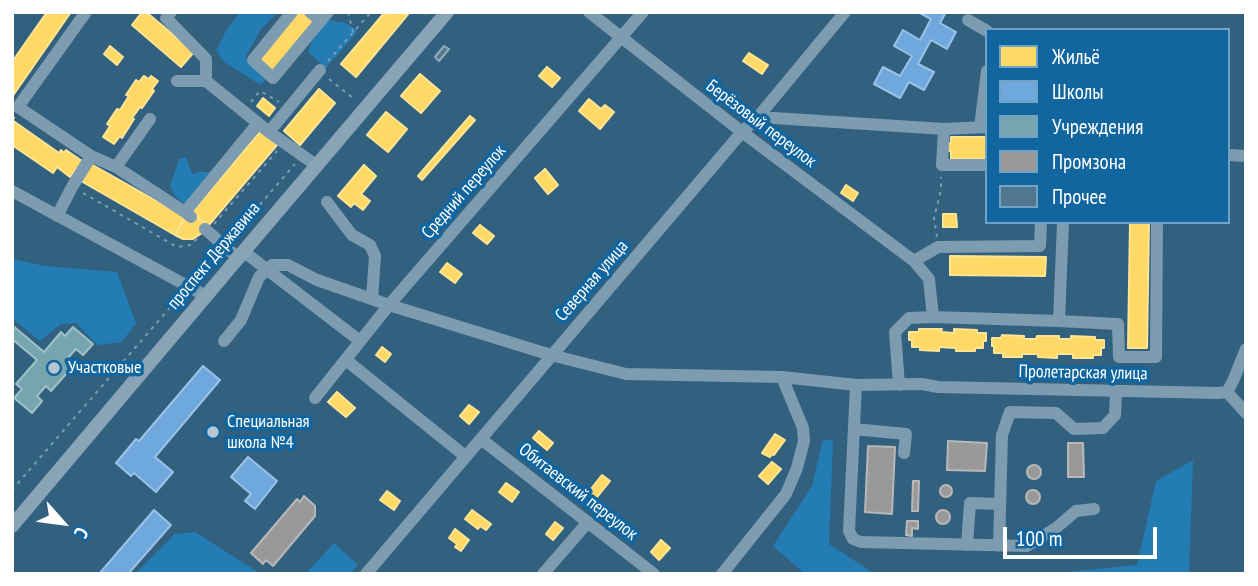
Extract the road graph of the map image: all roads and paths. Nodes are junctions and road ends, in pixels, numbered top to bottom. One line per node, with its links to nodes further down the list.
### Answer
1 (86, 12): 29 (street)
2 (292, 12): 11 (street)
3 (310, 12): 11 (street)
4 (348, 12): 14 (path)
5 (371, 12): 14 (path)
6 (447, 12): 31 (main road, проспект Державина)
7 (589, 12): 15 (street, Берёзовый переулок)
8 (643, 12): 15 (street, Средний переулок)
9 (845, 12): 22 (street, Северная улица)
10 (165, 14): 18 (street)
11 (325, 17)
12 (968, 20): 13 (street)
13 (985, 30)
14 (354, 34): 16 (path)
15 (621, 38): 28 (street, Берёзовый переулок); 51 (street, Средний переулок)
16 (320, 70): 20 (street)
17 (177, 80): 18 (street)
18 (206, 80): 21 (street)
19 (985, 99): 25 (street)
20 (290, 106): 21 (path); 27 (street)
21 (244, 111): 24 (street)
22 (758, 117): 26 (street); 28 (street, Северная улица)
23 (150, 119): 34 (street)
24 (258, 123): 27 (street); 34 (street)
25 (983, 127): 26 (street)
26 (944, 129): 32 (street)
27 (269, 132): 30 (street)
28 (742, 132): 45 (street, Берёзовый переулок); 57 (street, Северная улица)
29 (91, 156): 34 (street); 37 (street)
30 (302, 156): 31 (street); 42 (path)
31 (316, 165): 44 (main road, проспект Державина)
32 (942, 165): 33 (street); 43 (path)
33 (985, 165)
34 (116, 167)
35 (12, 191): 37 (street)
36 (327, 202): 50 (street)
37 (57, 216): 49 (street)
38 (1041, 224): 43 (street)
39 (1063, 224): 53 (street)
40 (1157, 224): 53 (street)
41 (205, 229): 42 (street)
42 (224, 246): 44 (street); 47 (path)
43 (938, 247): 45 (street)
44 (240, 254): 46 (street); 49 (main road, проспект Державина)
45 (914, 261): 52 (street)
46 (267, 269): 50 (street, Пролетарская улица); 54 (street); 55 (street)
47 (193, 281)
48 (183, 292): 70 (path)
49 (205, 296): 74 (main road, проспект Державина)
50 (372, 299): 51 (street, Пролетарская улица)
51 (389, 305): 55 (street, Средний переулок); 57 (street, Пролетарская улица)
52 (933, 317): 53 (street); 61 (street)
53 (1059, 321)
54 (224, 341)
55 (360, 341): 58 (street, Средний переулок)
56 (1246, 349): 63 (street)
57 (551, 355): 59 (street, Пролетарская улица); 67 (street, Северная улица)
58 (346, 360): 64 (street, Средний переулок); 69 (street)
59 (782, 377): 60 (street, Пролетарская улица); 80 (street)
60 (856, 385): 61 (street, Пролетарская улица); 66 (street)
61 (899, 386): 62 (street, Пролетарская улица)
62 (1116, 391): 63 (street, Пролетарская улица); 71 (street)
63 (1227, 392): 65 (street)
64 (315, 398)
65 (1246, 414)
66 (854, 429): 68 (street); 75 (street)
67 (481, 439): 69 (street, Северная улица); 73 (street, Обитаевский переулок)
68 (904, 453)
69 (465, 456): 77 (street, Северная улица)
70 (12, 489)
71 (1000, 503): 75 (street); 76 (street)
72 (1094, 509): 76 (street)
73 (588, 522): 78 (street); 79 (street, Обитаевский переулок)
74 (12, 526)
75 (967, 545): 76 (street)
76 (999, 546)
77 (366, 574)
78 (543, 574)
79 (654, 574)
80 (722, 574)

